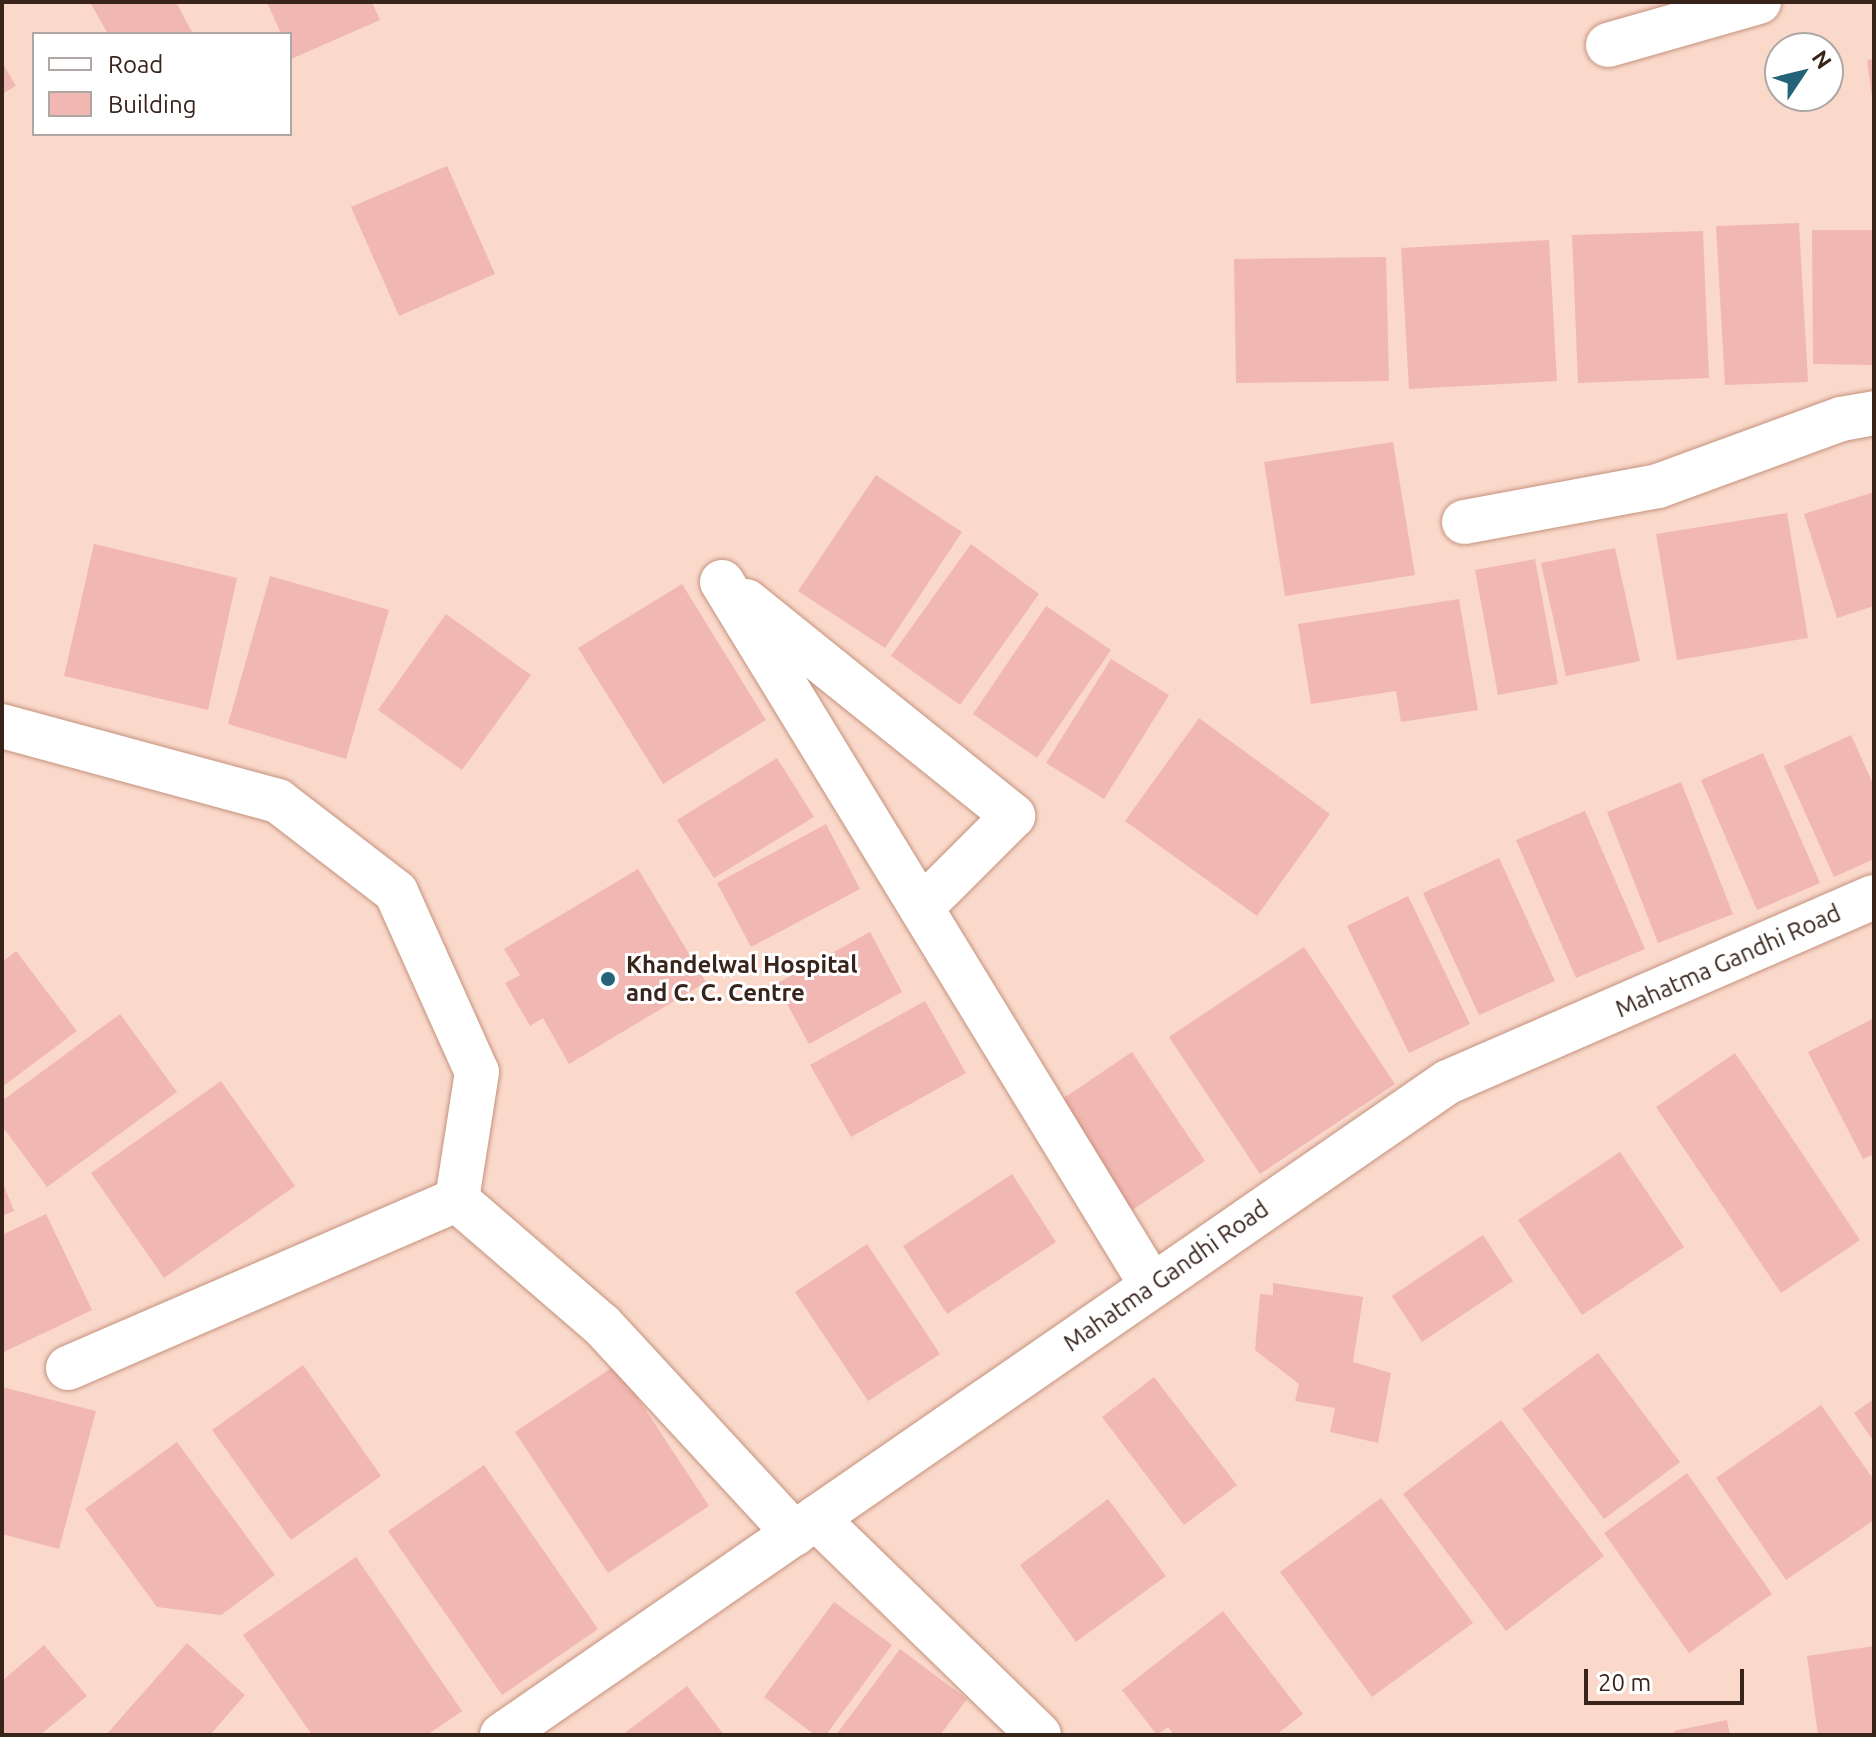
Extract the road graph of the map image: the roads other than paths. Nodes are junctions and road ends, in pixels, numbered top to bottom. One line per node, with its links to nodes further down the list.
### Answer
1 (1759, 2): 2 (street)
2 (1608, 45)
3 (1874, 413): 4 (street)
4 (1464, 522)
5 (2, 726): 8 (street)
6 (1874, 897): 9 (street, Mahatma Gandhi Road)
7 (921, 908): 7 (street); 9 (street)
8 (457, 1200): 10 (street); 11 (street)
9 (1152, 1286): 11 (street, Mahatma Gandhi Road)
10 (68, 1368)
11 (805, 1526): 12 (street, Mahatma Gandhi Road); 13 (street)
12 (502, 1735)
13 (1039, 1735)

